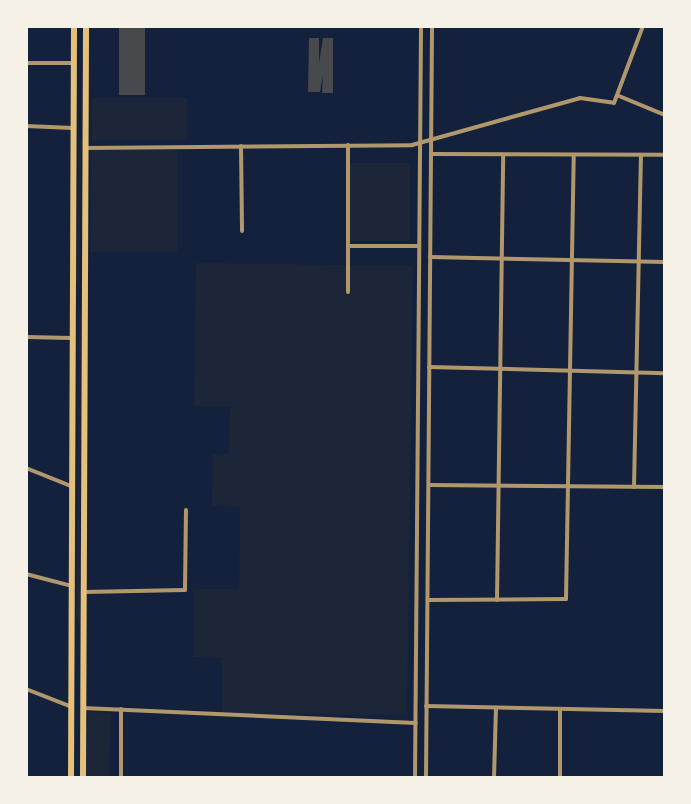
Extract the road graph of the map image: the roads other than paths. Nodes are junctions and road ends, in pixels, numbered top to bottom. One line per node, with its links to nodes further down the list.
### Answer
1 (74, 26): 7 (main road)
2 (86, 26): 16 (main road)
3 (421, 26): 13 (street)
4 (432, 26): 12 (street)
5 (643, 26): 8 (street)
6 (26, 63): 7 (street)
7 (73, 63): 11 (main road)
8 (619, 96): 9 (street); 12 (street)
9 (665, 115)
10 (26, 126): 11 (street)
11 (73, 128): 31 (main road)
12 (430, 141): 13 (street); 17 (street)
13 (420, 143): 14 (street); 24 (street)
14 (348, 145): 15 (street); 23 (street)
15 (241, 146): 16 (street); 22 (street)
16 (85, 148): 32 (main road)
17 (431, 154): 18 (street); 25 (street)
18 (503, 155): 19 (street); 26 (street)
19 (574, 155): 21 (street); 27 (street)
20 (665, 155): 21 (street)
21 (641, 156): 28 (street)
22 (242, 231)
23 (348, 246): 24 (street); 30 (street)
24 (419, 246): 63 (street)
25 (430, 257): 26 (street); 35 (street)
26 (502, 258): 27 (street); 36 (street)
27 (570, 260): 28 (street); 37 (street)
28 (639, 261): 29 (street); 38 (street)
29 (665, 262)
30 (348, 292)
31 (71, 295): 32 (main road); 34 (main road)
32 (84, 297): 50 (main road)
33 (26, 337): 34 (street)
34 (71, 338): 43 (main road)
35 (429, 367): 36 (street); 41 (street)
36 (500, 369): 37 (street); 42 (street)
37 (569, 371): 38 (street); 44 (street)
38 (636, 372): 39 (street); 45 (street)
39 (665, 373)
40 (26, 468): 43 (street)
41 (429, 485): 42 (street); 51 (street)
42 (499, 485): 44 (street); 52 (street)
43 (71, 486): 49 (main road)
44 (567, 486): 45 (street); 52 (street)
45 (634, 487): 46 (street)
46 (665, 487)
47 (186, 510): 50 (street)
48 (26, 574): 49 (street)
49 (72, 586): 53 (main road)
50 (83, 592): 54 (main road)
51 (428, 600): 52 (street); 56 (street)
52 (497, 600)
53 (72, 635): 54 (main road); 57 (main road)
54 (83, 637): 58 (main road)
55 (26, 689): 57 (street)
56 (426, 706): 59 (street); 68 (street)
57 (72, 707): 64 (main road)
58 (83, 708): 60 (street); 65 (main road)
59 (496, 708): 61 (street); 69 (street)
60 (121, 709): 63 (street); 66 (street)
61 (560, 709): 62 (street); 70 (street)
62 (665, 711)
63 (416, 723): 67 (street)
64 (71, 778)
65 (83, 778)
66 (121, 778)
67 (415, 778)
68 (426, 778)
69 (494, 778)
70 (560, 778)

